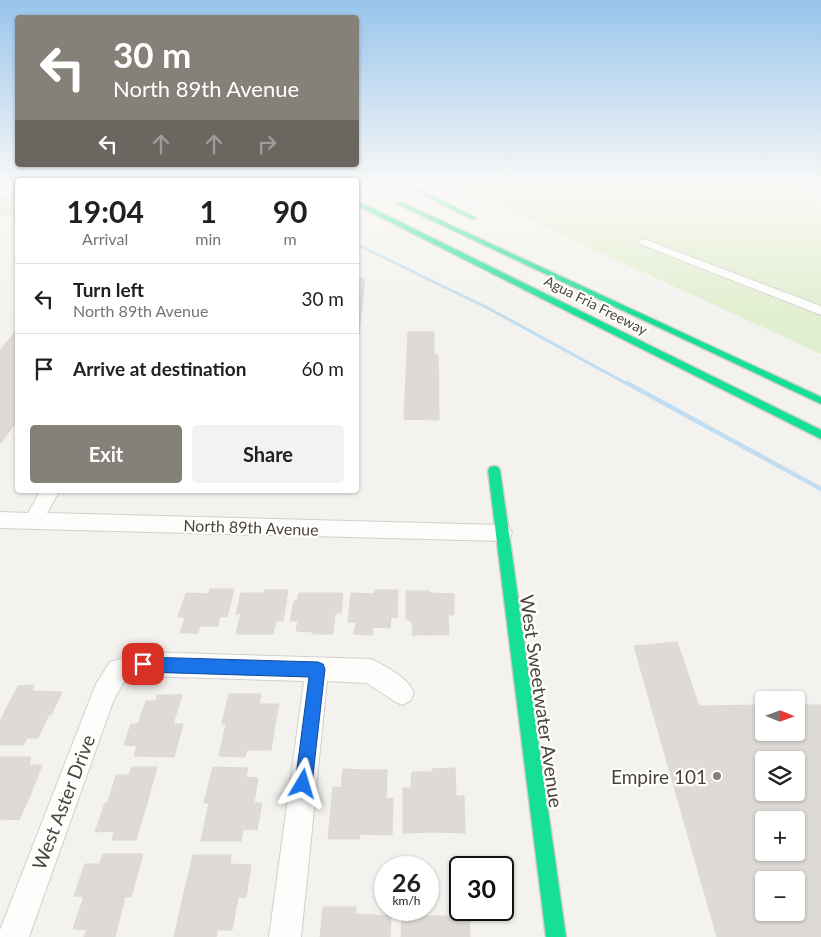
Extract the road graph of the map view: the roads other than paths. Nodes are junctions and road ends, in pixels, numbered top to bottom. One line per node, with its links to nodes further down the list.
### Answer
1 (410, 229): 5 (main road, Agua Fria Freeway)
2 (455, 229): 9 (main road, Agua Fria Freeway)
3 (644, 242): 6 (street)
4 (411, 243): 5 (main road)
5 (540, 293): 10 (main road, Agua Fria Freeway)
6 (821, 311)
7 (658, 312): 8 (main road)
8 (821, 391)
9 (821, 401)
10 (821, 435)
11 (494, 470): 15 (main road, West Sweetwater Avenue)
12 (49, 493): 14 (street)
13 (0, 520): 14 (street, North 89th Avenue)
14 (33, 521): 15 (street, North 89th Avenue)
15 (502, 533): 20 (main road, West Sweetwater Avenue)
16 (318, 669): 17 (street); 18 (street, West Aster Drive); 19 (street)
17 (402, 693)
18 (12, 937)
19 (285, 937)
20 (556, 937)

